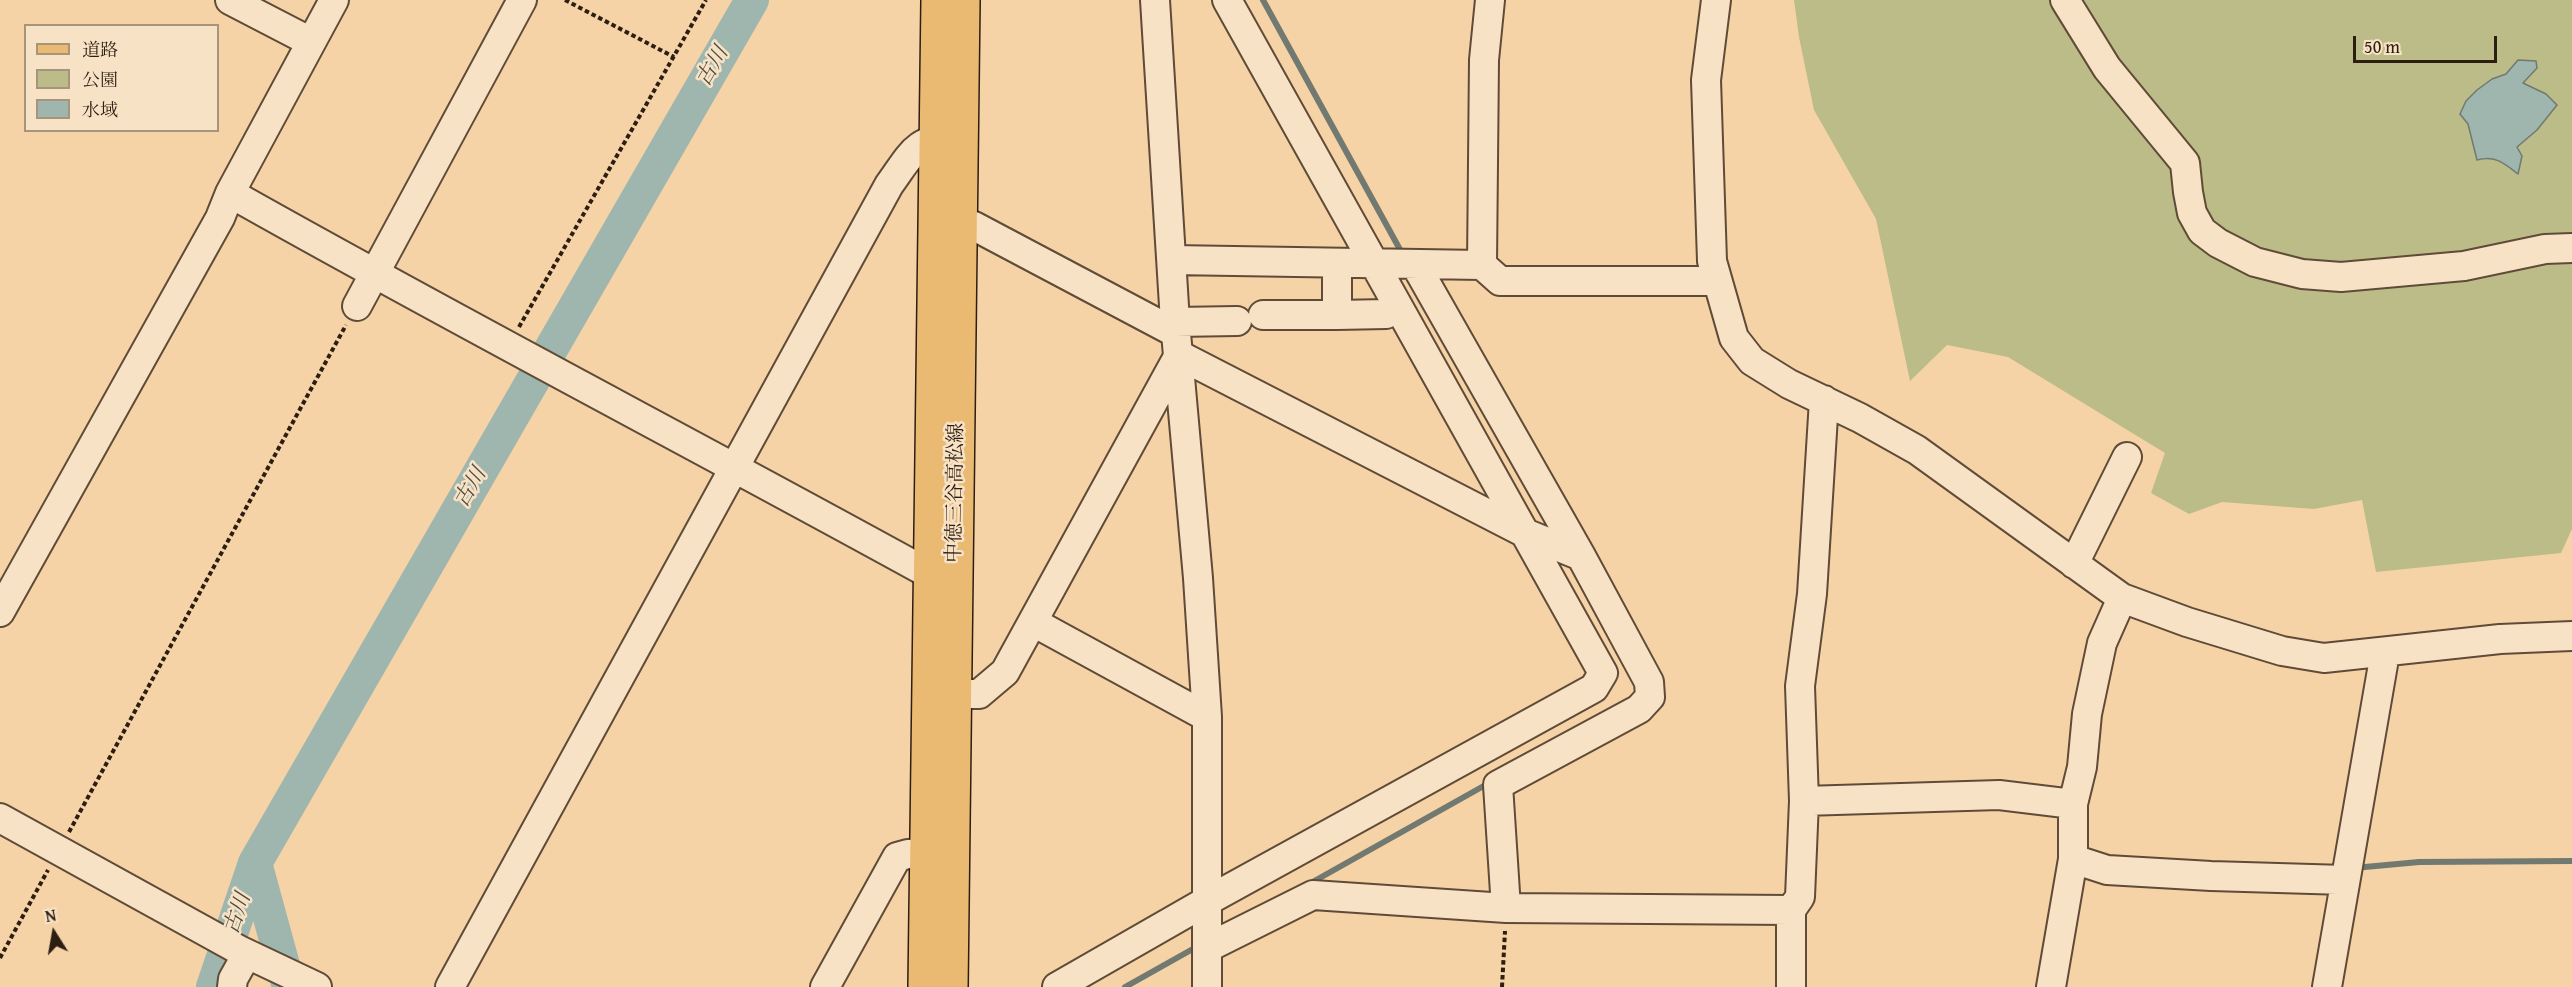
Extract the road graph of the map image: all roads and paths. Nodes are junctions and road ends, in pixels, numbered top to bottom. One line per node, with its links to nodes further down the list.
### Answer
1 (230, 0): 13 (street)
2 (334, 0): 13 (street)
3 (522, 0): 24 (street)
4 (565, 0): 14 (path)
5 (706, 0): 14 (path)
6 (938, 0): 15 (main road, 中徳三谷高松線)
7 (963, 0): 15 (main road, 中徳三谷高松線)
8 (1155, 0): 19 (street)
9 (1227, 0): 21 (street)
10 (1490, 0): 23 (street)
11 (1716, 0): 25 (street)
12 (2065, 0): 18 (street)
13 (311, 42): 16 (street)
14 (675, 57): 30 (path)
15 (949, 137): 17 (main road, 中徳三谷高松線); 33 (street); 37 (main road, 中徳三谷高松線)
16 (226, 204): 24 (street); 39 (street)
17 (959, 225): 29 (street); 37 (main road, 中徳三谷高松線)
18 (2572, 248)
19 (1172, 260): 20 (street); 29 (street)
20 (1338, 263): 21 (street); 28 (street)
21 (1373, 263): 22 (street); 34 (street)
22 (1415, 264): 23 (street); 35 (street)
23 (1482, 265): 25 (street)
24 (375, 275): 27 (street); 30 (street)
25 (1717, 281): 31 (street)
26 (1386, 314): 28 (street)
27 (352, 315): 48 (path)
28 (1337, 315): 29 (street)
29 (1177, 337): 34 (street); 40 (street); 44 (street)
30 (513, 348): 33 (street)
31 (1824, 400): 36 (street); 45 (street)
32 (2127, 457): 36 (street)
33 (735, 466): 37 (street); 59 (street)
34 (1525, 533): 35 (street); 52 (street)
35 (1581, 556): 53 (street)
36 (2074, 564): 38 (street)
37 (942, 581): 43 (main road, 中徳三谷高松線)
38 (2122, 598): 42 (street); 46 (street)
39 (0, 612)
40 (1033, 622): 43 (street); 44 (street)
41 (2572, 636): 42 (street)
42 (2385, 653): 51 (street)
43 (942, 694): 49 (main road, 中徳三谷高松線)
44 (1207, 717): 52 (street)
45 (1804, 801): 46 (street); 54 (street)
46 (2073, 804): 50 (street)
47 (0, 818): 48 (street)
48 (59, 849): 56 (street); 57 (path)
49 (940, 852): 61 (street); 62 (main road, 中徳三谷高松線); 63 (main road, 中徳三谷高松線)
50 (2073, 859): 51 (street); 68 (street)
51 (2344, 880): 69 (street)
52 (1207, 901): 55 (street); 64 (street)
53 (1506, 908): 54 (street); 55 (street); 66 (path)
54 (1791, 910): 67 (street)
55 (1207, 948): 65 (street)
56 (244, 952): 58 (street); 60 (street)
57 (0, 958)
58 (289, 977)
59 (454, 986)
60 (232, 987)
61 (825, 987)
62 (925, 987)
63 (951, 987)
64 (1057, 987)
65 (1208, 987)
66 (1502, 987)
67 (1791, 987)
68 (2051, 987)
69 (2326, 987)

